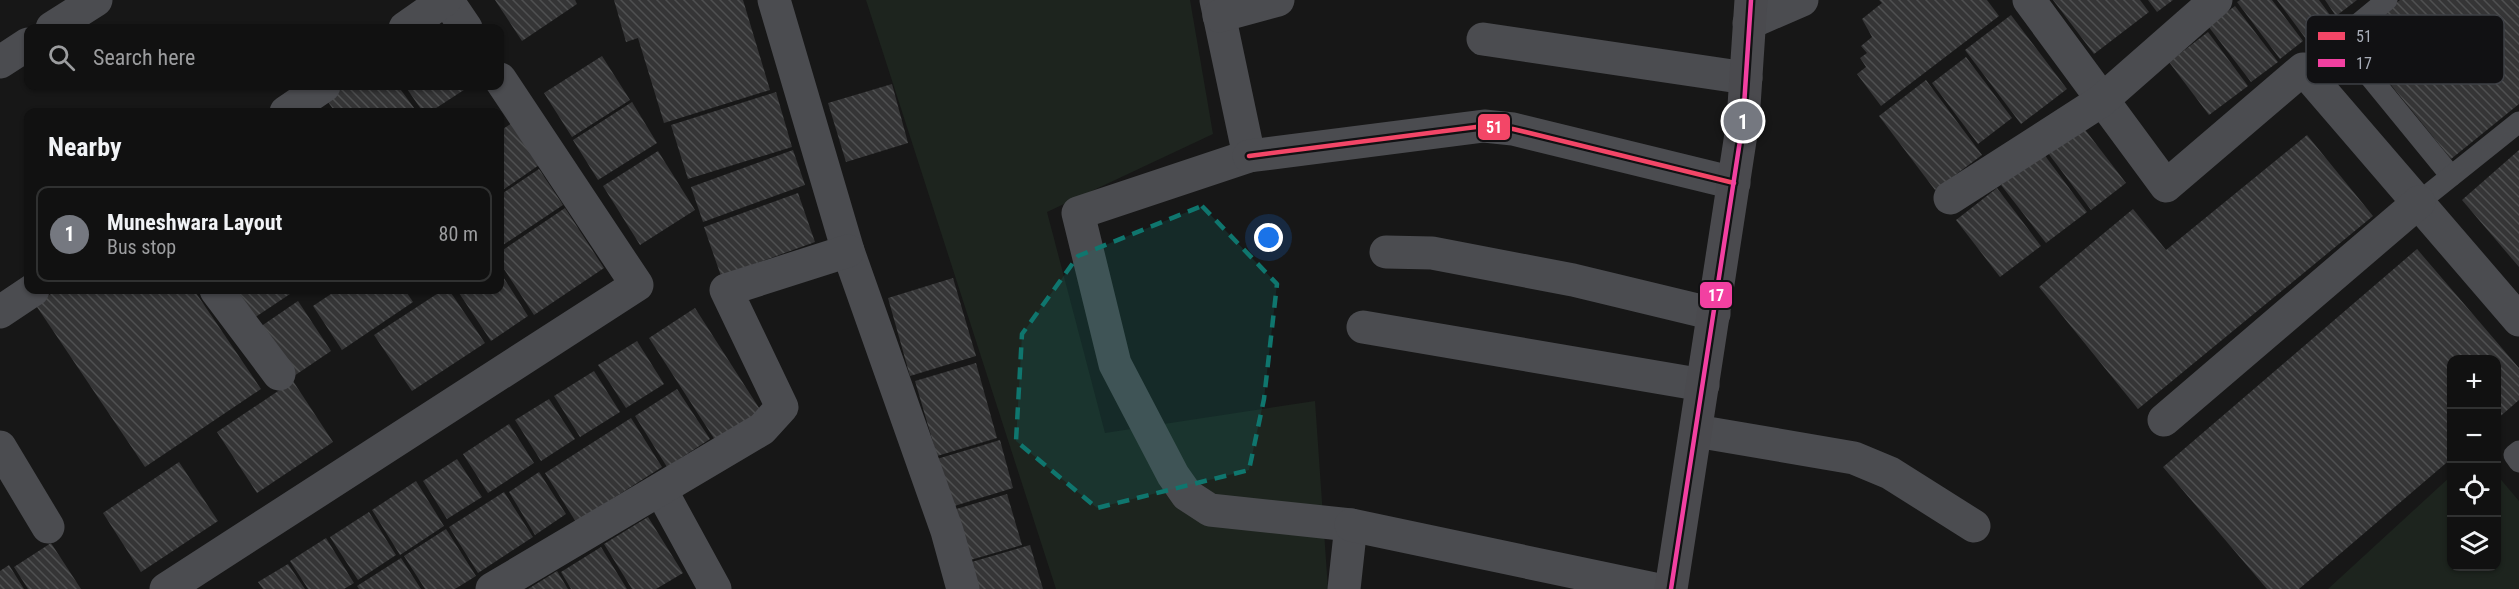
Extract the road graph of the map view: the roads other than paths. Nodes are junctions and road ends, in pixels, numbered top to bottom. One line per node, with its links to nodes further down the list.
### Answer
1 (96, 0): 12 (street)
2 (446, 0): 13 (street); 14 (street)
3 (774, 0): 32 (street)
4 (1278, 0): 9 (street)
5 (1802, 0): 10 (street)
6 (2029, 0): 25 (street)
7 (2216, 0): 25 (street)
8 (2387, 0): 11 (lane)
9 (1218, 8): 27 (street)
10 (1750, 12): 21 (main road)
11 (2369, 15)
12 (58, 24)
13 (411, 24)
14 (463, 24)
15 (1483, 39): 21 (street)
16 (24, 47): 17 (street)
17 (0, 62)
18 (2306, 66): 19 (lane)
19 (2303, 69): 20 (street); 25 (street)
20 (2306, 72)
21 (1746, 78): 29 (main road)
22 (2316, 84): 31 (street)
23 (2376, 84): 28 (lane)
24 (504, 85): 52 (street)
25 (2101, 100): 30 (street)
26 (2519, 122): 28 (lane)
27 (1249, 156): 29 (street); 48 (street)
28 (2451, 176): 31 (lane)
29 (1734, 183): 37 (main road)
30 (1950, 198)
31 (2418, 202): 38 (street); 42 (street)
32 (848, 252): 53 (street); 54 (street)
33 (1386, 252): 37 (street)
34 (27, 294): 36 (street)
35 (219, 294): 40 (street)
36 (0, 312)
37 (1714, 314): 41 (main road)
38 (2519, 321)
39 (1363, 327): 41 (street)
40 (279, 374)
41 (1702, 385): 43 (main road)
42 (2164, 420)
43 (1696, 431): 49 (street); 57 (main road)
44 (0, 447): 50 (street)
45 (2519, 451): 46 (lane)
46 (2519, 462)
47 (668, 503): 51 (street)
48 (1351, 525): 55 (street); 56 (street)
49 (1974, 526)
50 (48, 527)
51 (710, 587)
52 (166, 589)
53 (492, 589)
54 (963, 589)
55 (1344, 589)
56 (1654, 589)
57 (1671, 589)

